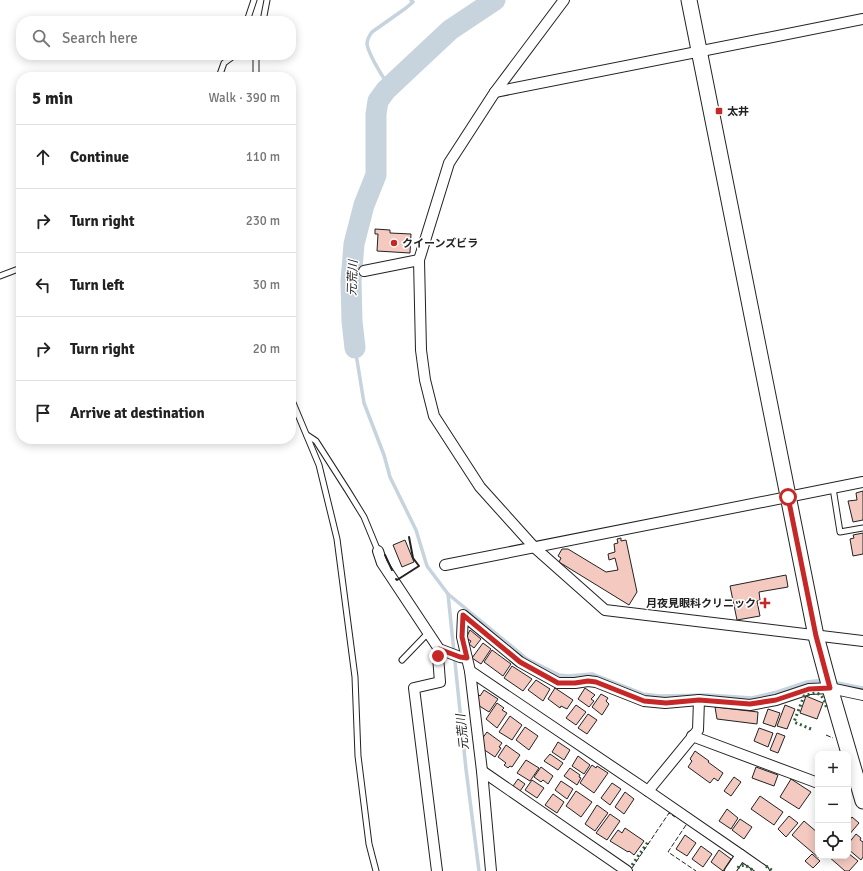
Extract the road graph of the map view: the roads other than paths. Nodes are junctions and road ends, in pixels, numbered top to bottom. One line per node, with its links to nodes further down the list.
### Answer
1 (254, 0): 5 (lane)
2 (267, 0): 6 (lane)
3 (564, 0): 13 (street)
4 (689, 0): 8 (street)
5 (249, 16)
6 (264, 16)
7 (863, 20): 8 (street)
8 (699, 52): 13 (street); 22 (street)
9 (228, 60): 11 (lane)
10 (256, 60): 12 (lane)
11 (221, 72)
12 (256, 72)
13 (495, 92): 14 (street)
14 (419, 260): 16 (street); 24 (street)
15 (16, 270): 17 (lane)
16 (364, 271)
17 (0, 276)
18 (296, 410): 19 (lane)
19 (307, 435): 25 (lane); 44 (lane)
20 (863, 482): 21 (street)
21 (833, 488): 22 (street); 23 (lane)
22 (788, 497): 24 (street); 28 (street)
23 (863, 528)
24 (534, 547): 26 (street); 28 (street)
25 (378, 551): 27 (street)
26 (445, 565)
27 (428, 633): 30 (street); 32 (lane)
28 (816, 636): 29 (street); 34 (street)
29 (863, 641)
30 (441, 650): 31 (street); 45 (street)
31 (464, 658): 33 (street); 36 (street)
32 (402, 660)
33 (470, 671): 38 (street); 41 (street)
34 (830, 688): 35 (street); 36 (street); 39 (street)
35 (863, 695)
36 (699, 700): 37 (street)
37 (692, 736): 40 (street); 41 (street)
38 (482, 770): 46 (street); 47 (street)
39 (852, 780): 42 (street)
40 (815, 782)
41 (648, 790): 43 (street)
42 (863, 801)
43 (741, 855): 48 (street); 49 (street)
44 (376, 871)
45 (437, 871)
46 (491, 871)
47 (627, 871)
48 (730, 871)
49 (764, 871)

